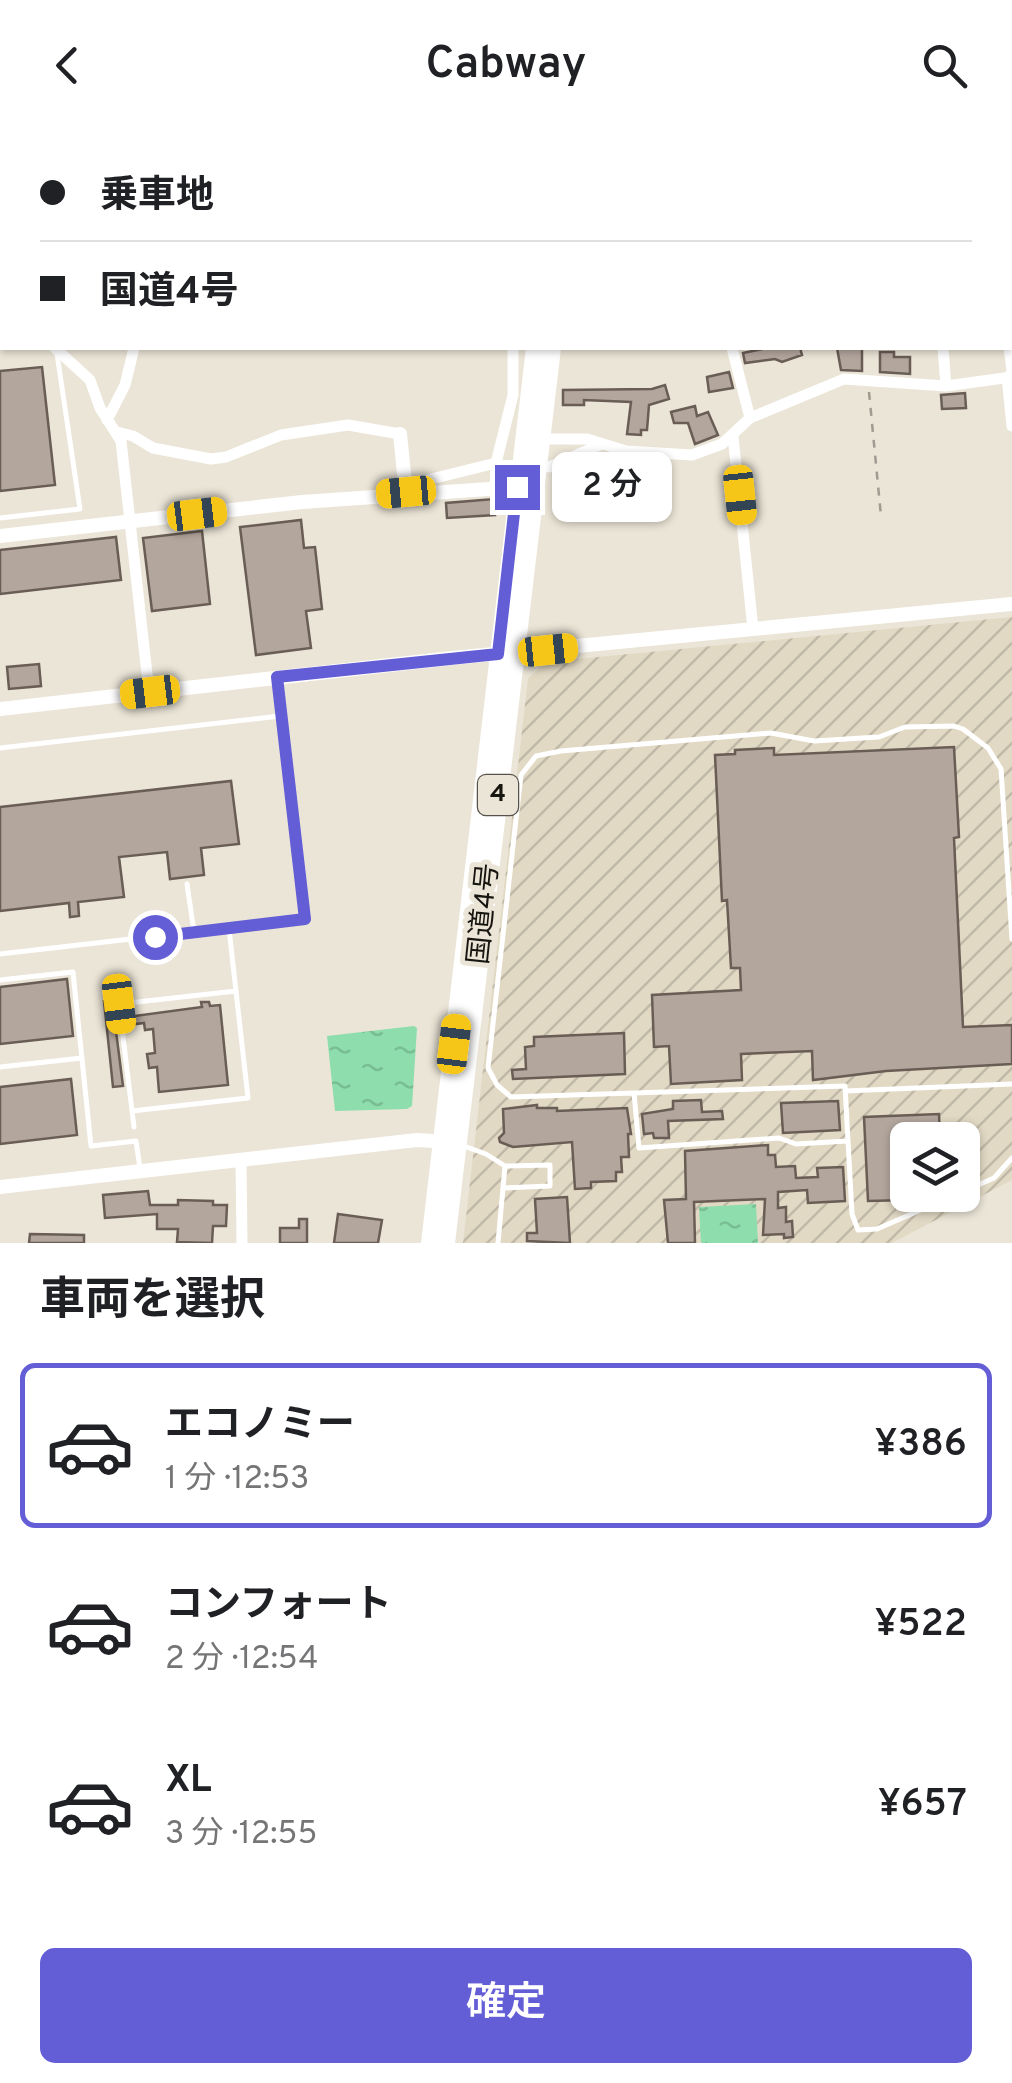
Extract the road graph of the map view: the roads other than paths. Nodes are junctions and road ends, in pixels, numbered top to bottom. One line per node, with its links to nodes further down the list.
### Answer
1 (55, 350): 23 (lane)
2 (57, 350): 13 (street)
3 (134, 350): 13 (street)
4 (513, 350): 22 (street)
5 (535, 350): 21 (highway, 国道4号 / 4)
6 (552, 350): 18 (highway, 国道4号 / 4)
7 (733, 350): 12 (street)
8 (943, 350): 11 (street)
9 (1009, 350): 10 (street)
10 (1010, 375): 11 (street); 14 (street)
11 (946, 386): 12 (street)
12 (750, 418): 17 (street)
13 (107, 420): 15 (street)
14 (1012, 426)
15 (117, 432): 16 (street); 24 (street)
16 (400, 434): 22 (street)
17 (733, 436): 19 (street); 27 (street)
18 (540, 438): 19 (street); 28 (highway, 国道4号 / 4)
19 (602, 444): 20 (street)
20 (549, 468)
21 (517, 487): 22 (street); 28 (highway, 国道4号 / 4)
22 (409, 492): 24 (street)
23 (0, 518)
24 (130, 521): 25 (street); 30 (street)
25 (0, 536)
26 (1012, 604): 27 (street)
27 (753, 629): 28 (street)
28 (506, 654): 29 (street); 51 (highway, 国道4号 / 4)
29 (277, 677): 30 (street); 32 (lane)
30 (150, 692): 31 (street)
31 (0, 709)
32 (282, 716): 33 (lane); 37 (lane)
33 (0, 748)
34 (1004, 824): 35 (lane); 39 (lane); 47 (lane)
35 (1012, 824)
36 (188, 884): 38 (lane)
37 (229, 928): 38 (lane); 42 (lane)
38 (194, 932): 40 (lane)
39 (1012, 940)
40 (0, 954)
41 (0, 980): 43 (lane)
42 (236, 991): 48 (lane); 48 (lane)
43 (82, 1058): 44 (lane); 55 (lane)
44 (0, 1066)
45 (1012, 1084): 46 (lane)
46 (846, 1092): 47 (lane); 50 (lane)
47 (634, 1093): 50 (lane)
48 (132, 1111): 49 (lane)
49 (134, 1127)
50 (848, 1141): 59 (lane)
51 (450, 1142): 53 (street); 54 (lane); 61 (highway, 国道4号 / 4); 62 (highway, 国道4号 / 4)
52 (1012, 1158): 56 (lane)
53 (240, 1160): 55 (street); 60 (street)
54 (505, 1166): 58 (lane); 58 (lane)
55 (141, 1172): 57 (street)
56 (980, 1184)
57 (0, 1187)
58 (503, 1188): 63 (lane)
59 (916, 1212)
60 (242, 1243)
61 (430, 1243)
62 (446, 1243)
63 (498, 1243)

